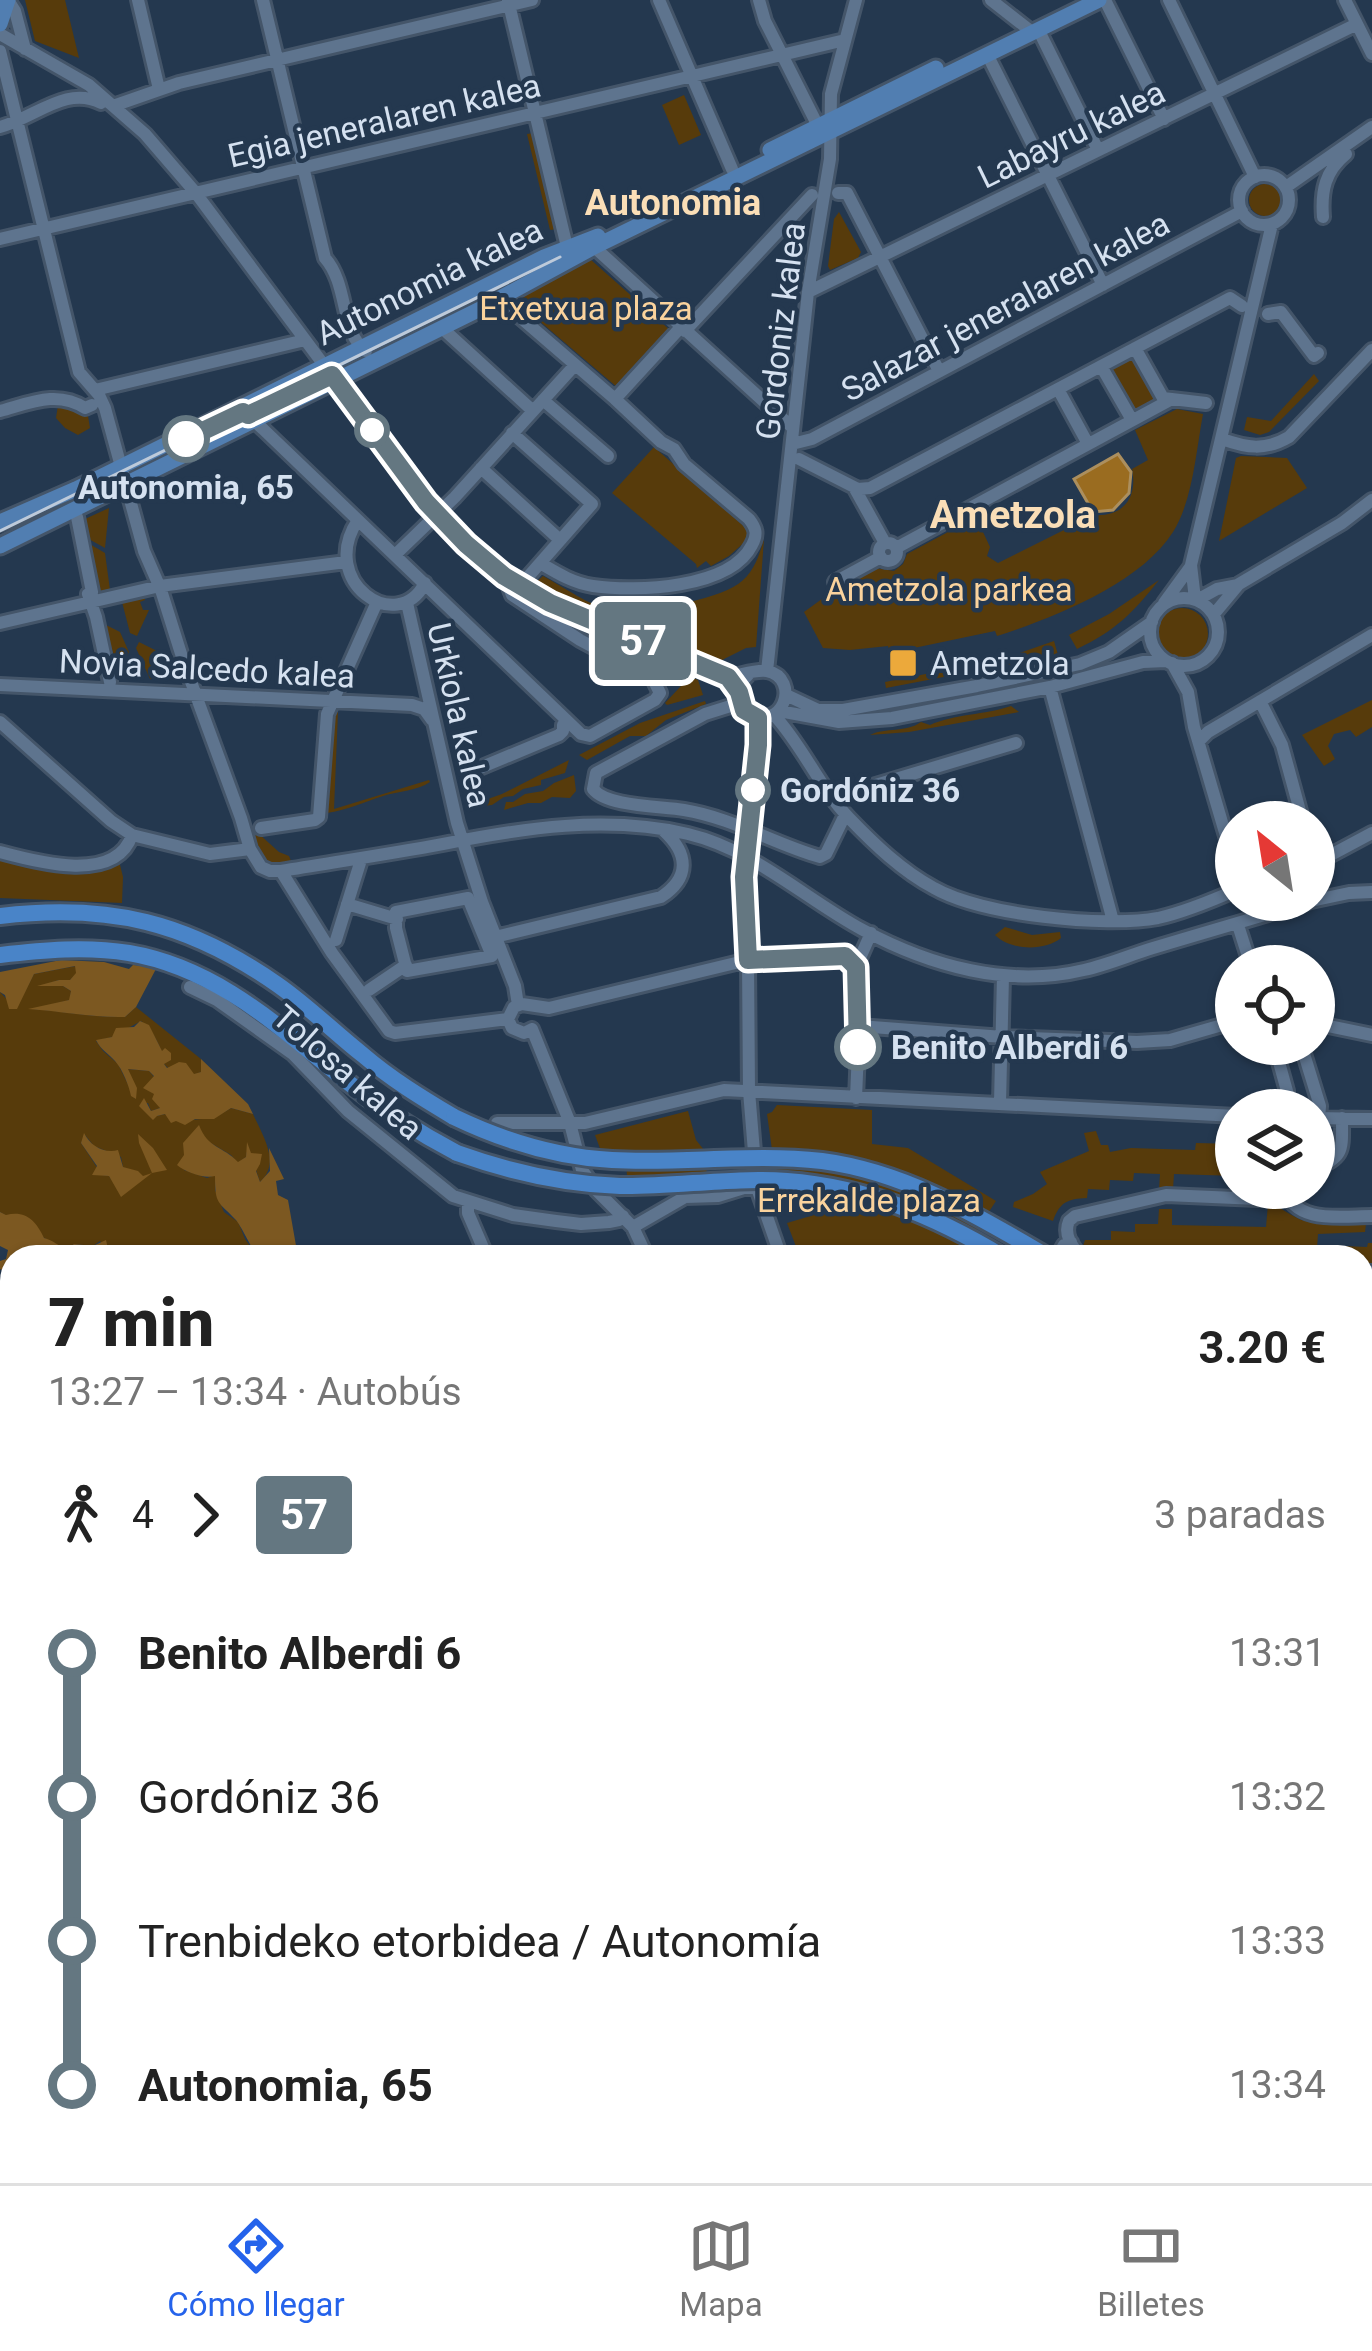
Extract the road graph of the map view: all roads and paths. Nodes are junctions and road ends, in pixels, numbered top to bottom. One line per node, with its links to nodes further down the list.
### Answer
1 (8, 0): 14 (main road); 19 (street)
2 (138, 0): 26 (street)
3 (263, 0): 24 (street)
4 (532, 0): 13 (street)
5 (659, 0): 25 (street)
6 (759, 0): 20 (street)
7 (856, 0): 18 (street, Gordoniz kalea)
8 (992, 0): 16 (street)
9 (1078, 0): 16 (main road, Autonomia kalea)
10 (1102, 0): 16 (main road, Autonomia kalea); 30 (street)
11 (1169, 0): 27 (street)
12 (1345, 0): 15 (street)
13 (508, 3): 24 (street); 29 (street)
14 (0, 24)
15 (1357, 24): 22 (street); 27 (street, Labayru kalea)
16 (1032, 29): 21 (main road, Autonomia kalea); 35 (main road, Autonomia kalea); 37 (street)
17 (0, 34): 19 (street)
18 (845, 40): 20 (street, Egia jeneralaren kalea); 35 (street, Gordoniz kalea)
19 (25, 49): 23 (street); 28 (street)
20 (781, 54): 25 (street, Egia jeneralaren kalea); 35 (street)
21 (987, 54): 35 (main road, Autonomia kalea); 40 (street)
22 (1372, 54)
23 (1, 56): 31 (street)
24 (277, 60): 26 (street); 38 (street)
25 (692, 78): 29 (street, Egia jeneralaren kalea); 39 (street)
26 (159, 89): 28 (street)
27 (1215, 94): 30 (street, Labayru kalea); 41 (street)
28 (113, 106): 32 (street)
29 (534, 112): 38 (street, Egia jeneralaren kalea); 52 (street)
30 (1164, 118): 37 (street, Labayru kalea)
31 (18, 122): 32 (street); 33 (street); 49 (street)
32 (132, 124): 43 (street)
33 (0, 127)
34 (1372, 127): 42 (street)
35 (827, 132): 39 (main road, Autonomia kalea); 51 (main road, Autonomia kalea); 55 (street, Gordoniz kalea)
36 (1372, 136): 47 (street)
37 (1098, 150): 40 (street, Labayru kalea)
38 (303, 167): 43 (street, Egia jeneralaren kalea); 62 (street)
39 (732, 169): 51 (main road, Autonomia kalea)
40 (1048, 175): 53 (street, Labayru kalea); 54 (street)
41 (1255, 177): 42 (street); 46 (street)
42 (1286, 188): 48 (street)
43 (195, 192): 49 (street, Egia jeneralaren kalea); 61 (street)
44 (838, 194): 53 (street)
45 (812, 195): 60 (street)
46 (1242, 211): 48 (street); 54 (street, Salazar jeneralaren kalea)
47 (1323, 217)
48 (1273, 224): 84 (street)
49 (44, 228): 50 (street, Egia jeneralaren kalea); 72 (street)
50 (0, 239)
51 (590, 244): 52 (main road, Autonomia kalea); 56 (main road, Autonomia kalea); 60 (street)
52 (567, 247): 62 (main road, Autonomia kalea)
53 (881, 256): 55 (street, Labayru kalea); 69 (street)
54 (1102, 285): 69 (street, Salazar jeneralaren kalea)
55 (808, 292): 82 (street, Gordoniz kalea)
56 (500, 299): 59 (main road, Autonomia kalea); 67 (street)
57 (1242, 306): 63 (street)
58 (1268, 314): 65 (street)
59 (442, 328): 66 (main road, Autonomia kalea); 77 (street)
60 (683, 329): 73 (street); 82 (street)
61 (305, 340): 70 (street); 72 (street)
62 (359, 348): 66 (street); 70 (main road, Autonomia kalea)
63 (1135, 348): 68 (street); 74 (street)
64 (1372, 350): 84 (street)
65 (1318, 353)
66 (383, 356): 70 (main road, Autonomia kalea)
67 (575, 364): 73 (street); 77 (street)
68 (1101, 366): 71 (street); 81 (street)
69 (939, 371): 85 (street, Salazar jeneralaren kalea)
70 (330, 373): 78 (main road, Autonomia kalea); 80 (main road, Autonomia kalea); 93 (street)
71 (1058, 389): 86 (street); 91 (street)
72 (95, 390): 90 (street)
73 (615, 399): 102 (street)
74 (1172, 399): 75 (street); 81 (street)
75 (1206, 403)
76 (92, 405): 79 (street)
77 (538, 405): 83 (street); 87 (street)
78 (234, 410): 80 (street); 90 (main road, Autonomia kalea)
79 (0, 411)
80 (254, 420): 90 (main road, Autonomia kalea); 95 (street)
81 (1132, 420): 86 (street)
82 (793, 428): 85 (street, Gordoniz kalea)
83 (512, 434): 89 (street); 97 (street)
84 (1222, 439): 103 (street)
85 (792, 444): 121 (street, Gordoniz kalea)
86 (1088, 444): 100 (street)
87 (608, 456)
88 (799, 459): 91 (street)
89 (481, 468): 93 (street); 97 (street)
90 (123, 474): 96 (main road, Autonomia kalea); 98 (main road, Autonomia kalea); 108 (street)
91 (854, 487): 100 (street)
92 (1372, 500): 107 (street)
93 (437, 514): 99 (street); 104 (street)
94 (77, 517): 111 (street)
95 (358, 520): 99 (street); 101 (street)
96 (0, 522)
97 (560, 540): 102 (street)
98 (0, 546)
99 (395, 555): 106 (street)
100 (892, 557): 105 (street)
101 (346, 562): 108 (street); 112 (street)
102 (540, 563): 109 (street)
103 (1191, 565): 110 (street); 114 (street)
104 (504, 576): 106 (street); 109 (street)
105 (836, 582)
106 (425, 583): 113 (street)
107 (1239, 584): 110 (street); 115 (street)
108 (160, 586): 111 (street); 129 (street)
109 (520, 586): 123 (street)
110 (1196, 600): 114 (street); 115 (street)
111 (89, 601): 117 (street); 124 (street)
112 (377, 602): 113 (street); 132 (street)
113 (407, 603): 127 (street, Urkiola kalea)
114 (1163, 606): 116 (street)
115 (1214, 614): 119 (street)
116 (1152, 622): 120 (street); 130 (street)
117 (0, 623)
118 (1372, 635): 133 (street)
119 (1201, 661): 120 (street); 128 (street)
120 (1169, 662): 126 (street); 128 (street)
121 (767, 671): 122 (street); 130 (street)
122 (748, 675): 123 (street); 131 (street)
123 (728, 677): 131 (street)
124 (110, 682)
125 (0, 685): 129 (street, Novia Salcedo kalea)
126 (1050, 687): 135 (street); 164 (street)
127 (427, 688): 134 (street); 138 (street, Urkiola kalea)
128 (1188, 692): 136 (street)
129 (195, 693): 132 (street, Novia Salcedo kalea); 154 (street)
130 (786, 695): 135 (street)
131 (740, 698): 137 (street); 148 (street)
132 (332, 701): 134 (street, Novia Salcedo kalea); 149 (street)
133 (1259, 701): 141 (street); 147 (street)
134 (412, 705): 138 (street)
135 (776, 713): 137 (street); 145 (street)
136 (1192, 714): 141 (street); 142 (street)
137 (758, 718): 172 (street, bridge)
138 (432, 720): 153 (street, Urkiola kalea)
139 (0, 722): 151 (street)
140 (563, 725): 144 (street)
141 (1214, 728): 142 (street)
142 (1199, 741): 146 (street)
143 (1016, 742): 145 (street)
144 (470, 772)
145 (832, 798): 148 (street)
146 (1216, 801)
147 (1297, 801)
148 (845, 815): 164 (street)
149 (261, 828)
150 (664, 830): 153 (street); 166 (street); 167 (street)
151 (128, 833): 154 (street); 155 (street)
152 (1372, 833): 156 (street)
153 (462, 839): 158 (street); 167 (street, Urkiola kalea)
154 (250, 849): 158 (street)
155 (0, 852)
156 (1335, 853)
157 (360, 863): 161 (street)
158 (281, 871): 179 (street)
159 (1372, 892): 165 (street)
160 (1215, 897): 164 (street)
161 (347, 904): 163 (street); 168 (street)
162 (0, 916): 207 (highway, bridge)
163 (398, 919): 173 (street); 173 (street)
164 (1113, 921)
165 (1238, 925): 169 (street); 175 (street)
166 (865, 930): 171 (street); 174 (street); 175 (street)
167 (495, 937): 178 (street, Urkiola kalea)
168 (336, 940)
169 (1244, 945)
170 (0, 955): 206 (highway, bridge)
171 (845, 956): 172 (street); 174 (street)
172 (748, 960): 178 (street); 186 (street)
173 (406, 965): 177 (street)
174 (856, 967): 180 (street)
175 (1004, 976): 185 (street)
176 (190, 987): 198 (street, Tolosa kalea)
177 (369, 990)
178 (524, 1006): 179 (street); 183 (street)
179 (508, 1019): 183 (street)
180 (859, 1026): 185 (street); 187 (street)
181 (1335, 1027): 184 (street)
182 (1215, 1028): 185 (street)
183 (532, 1029): 194 (street)
184 (1372, 1035)
185 (1003, 1037): 188 (street)
186 (749, 1091): 187 (street); 194 (street); 196 (street)
187 (856, 1097): 188 (street)
188 (1000, 1103): 189 (street)
189 (1215, 1115)
190 (1335, 1118): 191 (street)
191 (1342, 1118): 192 (street); 195 (street)
192 (1372, 1119)
193 (497, 1123): 194 (street)
194 (570, 1123): 201 (street)
195 (1335, 1160)
196 (758, 1188): 201 (street); 205 (street)
197 (1215, 1194): 202 (street)
198 (468, 1201): 201 (street, Tolosa kalea); 203 (street)
199 (1298, 1209): 200 (street)
200 (1372, 1216)
201 (628, 1222): 204 (street)
202 (1070, 1242): 208 (street); 209 (street)
203 (483, 1245)
204 (640, 1245)
205 (777, 1245)
206 (982, 1245)
207 (1030, 1245)
208 (1064, 1245)
209 (1072, 1245)

